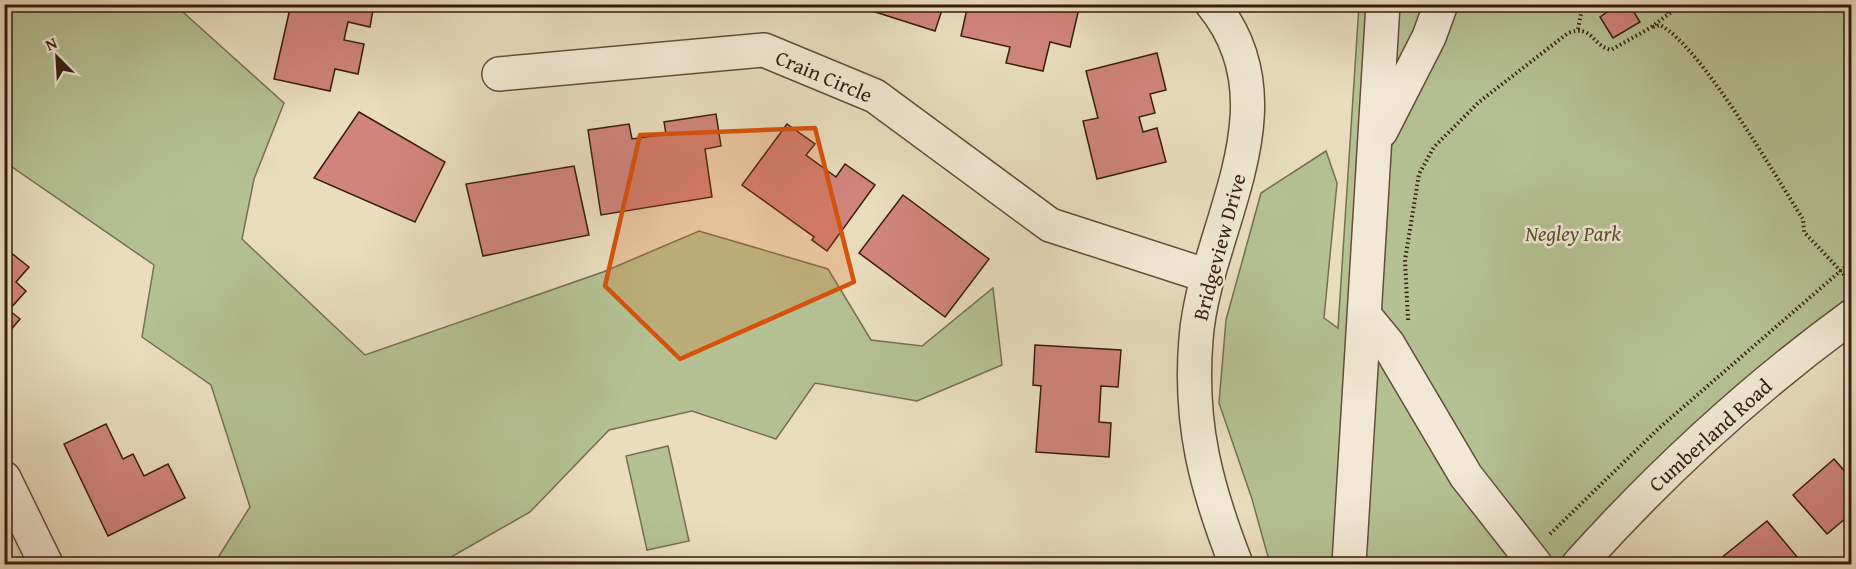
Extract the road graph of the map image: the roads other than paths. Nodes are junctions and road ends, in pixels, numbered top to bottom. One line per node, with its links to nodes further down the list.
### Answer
1 (1212, 4): 6 (street, Bridgeview Drive)
2 (1383, 4): 5 (street)
3 (1441, 4): 5 (street)
4 (499, 74): 6 (street, Crain Circle)
5 (1374, 146): 7 (street)
6 (1208, 276): 12 (street, Bridgeview Drive)
7 (1365, 316): 10 (street); 13 (street)
8 (1851, 316): 14 (street, Cumberland Road)
9 (4, 478): 11 (street)
10 (1531, 560)
11 (46, 564)
12 (1236, 564)
13 (1349, 564)
14 (1579, 564)

